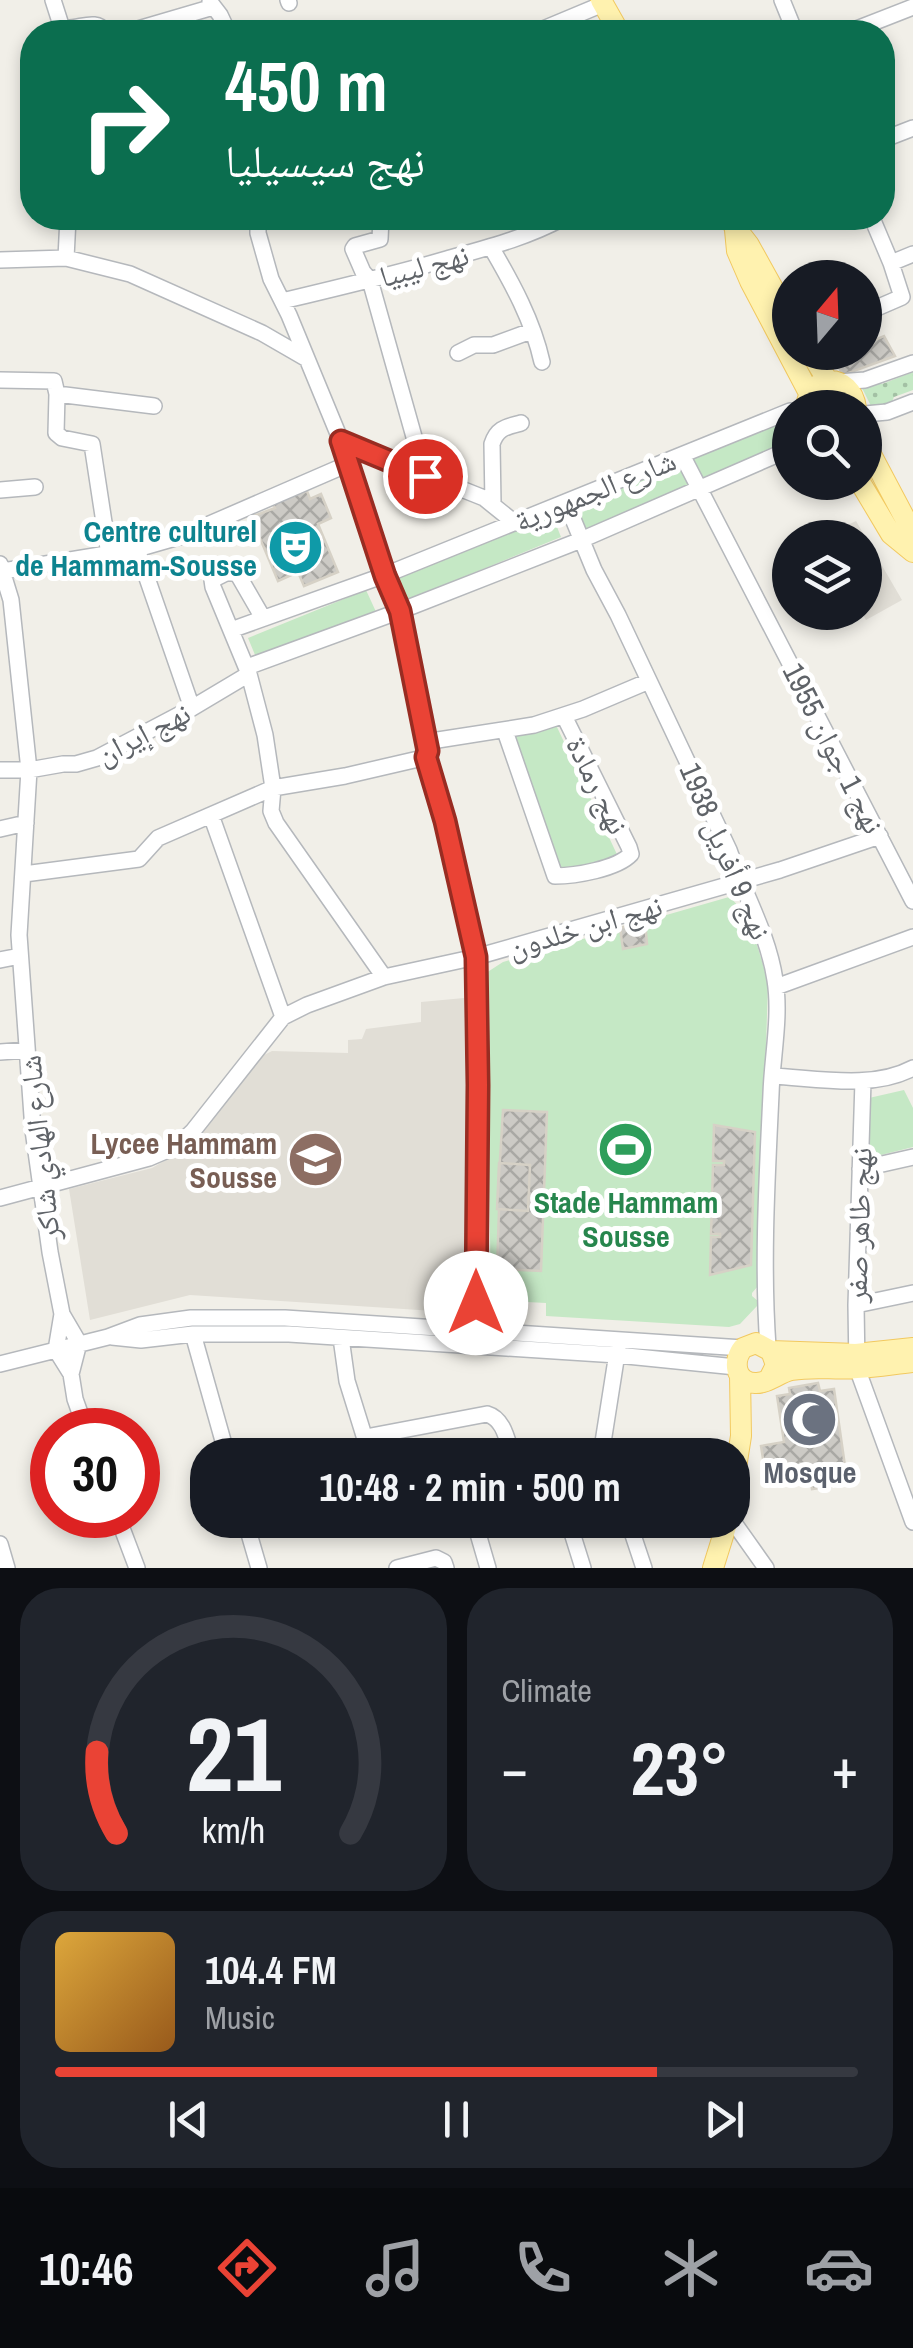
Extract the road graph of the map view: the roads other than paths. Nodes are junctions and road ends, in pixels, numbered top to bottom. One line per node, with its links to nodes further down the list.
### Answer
1 (602, 2): 5 (street)
2 (211, 3): 4 (street)
3 (913, 7): 6 (street)
4 (162, 20)
5 (562, 20)
6 (879, 20)
7 (67, 230): 16 (street)
8 (258, 230): 22 (street)
9 (380, 230): 19 (street)
10 (537, 230): 14 (street, نهج ليبيا)
11 (733, 230): 32 (main road)
12 (737, 230): 20 (main road)
13 (877, 230): 18 (street)
14 (491, 247): 19 (street, نهج ليبيا); 23 (street)
15 (913, 254): 18 (street)
16 (66, 258): 17 (street); 24 (street)
17 (0, 260)
18 (891, 263): 21 (street)
19 (370, 280): 22 (street, نهج ليبيا); 45 (street)
20 (772, 287)
21 (882, 306)
22 (286, 308): 24 (street); 26 (street)
23 (531, 331): 25 (street); 27 (street)
24 (266, 336): 26 (street)
25 (458, 352)
26 (306, 358): 41 (street)
27 (542, 362)
28 (913, 363): 31 (street)
29 (824, 370): 31 (main road)
30 (0, 380): 35 (street)
31 (833, 381): 33 (main road); 34 (main road)
32 (796, 390)
33 (812, 390)
34 (848, 390)
35 (57, 394): 37 (street); 57 (street)
36 (913, 402): 38 (street)
37 (154, 406)
38 (882, 412)
39 (772, 418): 42 (street, شارع الجمهورية)
40 (521, 422): 52 (street)
41 (341, 441): 44 (street); 45 (street)
42 (682, 455): 48 (street, نهج 1 جوان 1955); 51 (street, شارع الجمهورية)
43 (772, 457): 48 (street, شارع الجمهورية)
44 (348, 464): 55 (street); 59 (street)
45 (425, 476): 52 (street)
46 (882, 476): 56 (main road)
47 (35, 488): 49 (street)
48 (699, 489): 54 (street, شارع الجمهورية); 75 (street, نهج 1 جوان 1955)
49 (0, 490)
50 (871, 500): 56 (main road)
51 (566, 502): 53 (street, شارع الجمهورية); 54 (street, نهج 9 أفريل 1938)
52 (493, 504): 53 (street)
53 (515, 523): 59 (street, شارع الجمهورية)
54 (581, 540): 60 (street, شارع الجمهورية); 64 (street, نهج 9 أفريل 1938)
55 (137, 550): 57 (street); 65 (street)
56 (912, 550)
57 (109, 555): 58 (street)
58 (2, 567): 70 (street, شارع الهادي شاكر)
59 (385, 576): 60 (street); 61 (street, شارع الجمهورية)
60 (400, 611): 63 (street, شارع الجمهورية); 68 (street)
61 (264, 618): 62 (street, شارع الجمهورية); 62 (street)
62 (231, 630): 63 (street)
63 (248, 670): 65 (street, نهج إيران); 71 (street)
64 (650, 681): 66 (street); 77 (street, نهج 9 أفريل 1938)
65 (192, 708): 70 (street, نهج إيران)
66 (564, 716): 67 (street); 67 (street, نهج رمادة)
67 (505, 731): 68 (street)
68 (426, 750): 71 (street); 81 (street)
69 (0, 770): 70 (street, نهج إيران)
70 (28, 770): 73 (street, شارع الهادي شاكر)
71 (273, 788): 72 (street); 83 (street)
72 (210, 815): 76 (street); 85 (street)
73 (26, 824): 74 (street); 76 (street, شارع الهادي شاكر)
74 (0, 828)
75 (880, 836): 77 (street, نهج ابن خلدون); 78 (street, نهج 1 جوان 1955)
76 (24, 874): 80 (street, شارع الهادي شاكر)
77 (740, 882): 81 (street, نهج ابن خلدون); 84 (street, نهج 9 أفريل 1938)
78 (913, 901)
79 (913, 938): 84 (street)
80 (20, 956): 82 (street); 86 (street, شارع الهادي شاكر)
81 (476, 957): 83 (street, نهج ابن خلدون); 99 (street)
82 (0, 960)
83 (384, 977): 85 (street, نهج ابن خلدون)
84 (776, 986): 89 (street, نهج 9 أفريل 1938)
85 (283, 1017): 94 (street, نهج ابن خلدون)
86 (27, 1050): 87 (street); 94 (street, شارع الهادي شاكر)
87 (0, 1052)
88 (909, 1070): 90 (street); 91 (street)
89 (772, 1076): 90 (street); 107 (street, نهج 9 أفريل 1938)
90 (863, 1081): 93 (street, نهج طاهر صفر)
91 (913, 1088)
92 (913, 1157): 93 (street)
93 (860, 1169): 97 (street, نهج طاهر صفر)
94 (43, 1187): 95 (street, نهج ابن خلدون); 98 (street, شارع الهادي شاكر)
95 (0, 1198)
96 (913, 1293): 97 (street)
97 (856, 1305): 108 (street, نهج طاهر صفر)
98 (62, 1314): 103 (street, شارع الهادي شاكر); 106 (street, شارع الهادي شاكر)
99 (478, 1329): 101 (street); 104 (street)
100 (193, 1334): 101 (street); 102 (street); 116 (street)
101 (108, 1336): 103 (street)
102 (341, 1338): 104 (street); 117 (street)
103 (79, 1343): 106 (street); 111 (street)
104 (618, 1347): 107 (street); 119 (street)
105 (913, 1348): 108 (main road)
106 (56, 1350): 110 (street); 111 (street)
107 (751, 1355): 108 (main road); 112 (main road); 112 (main road); 115 (main road)
108 (857, 1361): 109 (main road); 112 (main road); 120 (street, نهج طاهر صفر)
109 (913, 1362)
110 (0, 1364)
111 (71, 1374): 113 (street)
112 (765, 1381): 115 (main road)
113 (78, 1408)
114 (370, 1436): 118 (street)
115 (741, 1436)
116 (222, 1438)
117 (364, 1438)
118 (506, 1438)
119 (604, 1438)
120 (913, 1522)
121 (126, 1538): 130 (street)
122 (250, 1538): 131 (street)
123 (479, 1538): 134 (street)
124 (573, 1538): 135 (street)
125 (634, 1538): 136 (street)
126 (724, 1538): 137 (main road)
127 (744, 1538): 138 (street)
128 (0, 1544): 129 (street)
129 (7, 1568)
130 (137, 1568)
131 (259, 1568)
132 (397, 1568): 133 (street)
133 (446, 1568)
134 (488, 1568)
135 (582, 1568)
136 (644, 1568)
137 (713, 1568)
138 (766, 1568)

